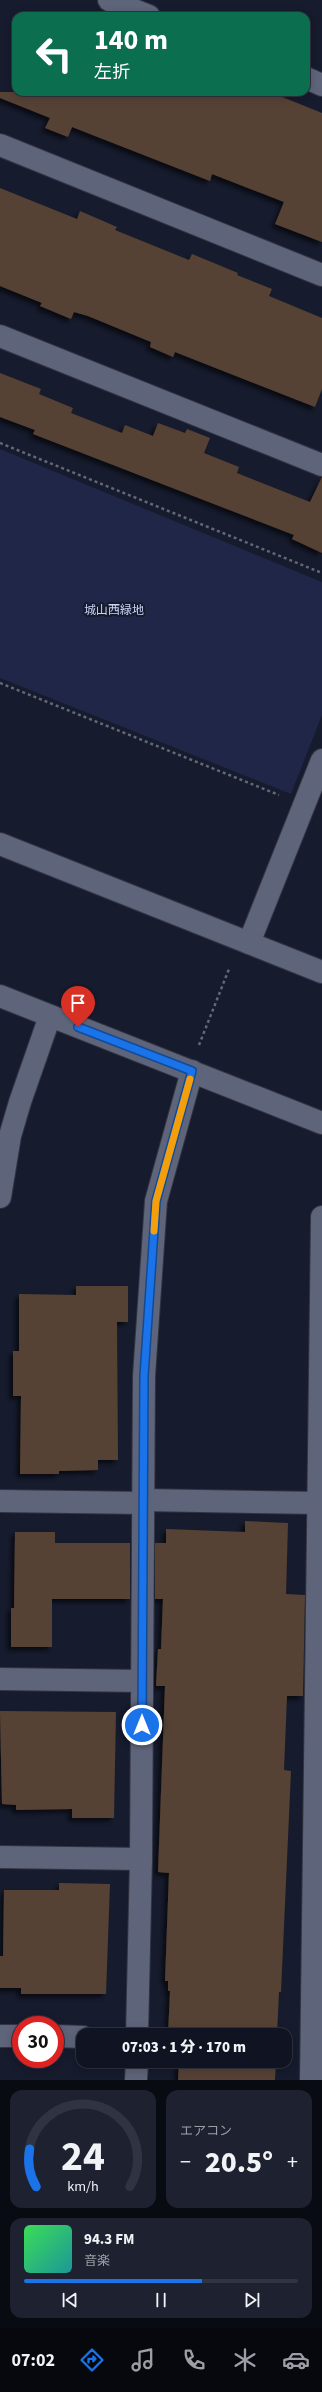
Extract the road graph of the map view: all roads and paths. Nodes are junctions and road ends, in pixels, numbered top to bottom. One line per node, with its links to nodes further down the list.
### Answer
1 (109, 0): 2 (street)
2 (139, 12)
3 (310, 80): 4 (street)
4 (322, 85)
5 (0, 145): 6 (street)
6 (322, 275)
7 (0, 336): 9 (street)
8 (0, 443): 10 (path)
9 (322, 465)
10 (322, 573)
11 (0, 683): 13 (path)
12 (322, 760): 13 (street)
13 (304, 805): 15 (street)
14 (0, 844): 15 (street)
15 (249, 943): 17 (street)
16 (229, 969): 20 (path)
17 (322, 972)
18 (0, 996): 19 (street)
19 (50, 1016): 20 (street); 22 (street)
20 (191, 1070): 21 (street); 25 (street)
21 (322, 1123)
22 (0, 1197)
23 (322, 1217): 26 (street)
24 (0, 1501): 25 (street)
25 (143, 1502): 26 (street); 28 (street)
26 (319, 1503): 38 (street)
27 (0, 1679): 28 (street)
28 (142, 1680): 30 (street)
29 (0, 1858): 30 (street)
30 (141, 1859): 31 (street)
31 (137, 2028)
32 (0, 2036): 33 (street)
33 (12, 2036)
34 (64, 2036): 35 (street)
35 (76, 2037)
36 (136, 2068): 37 (street)
37 (136, 2080)
38 (311, 2080)

